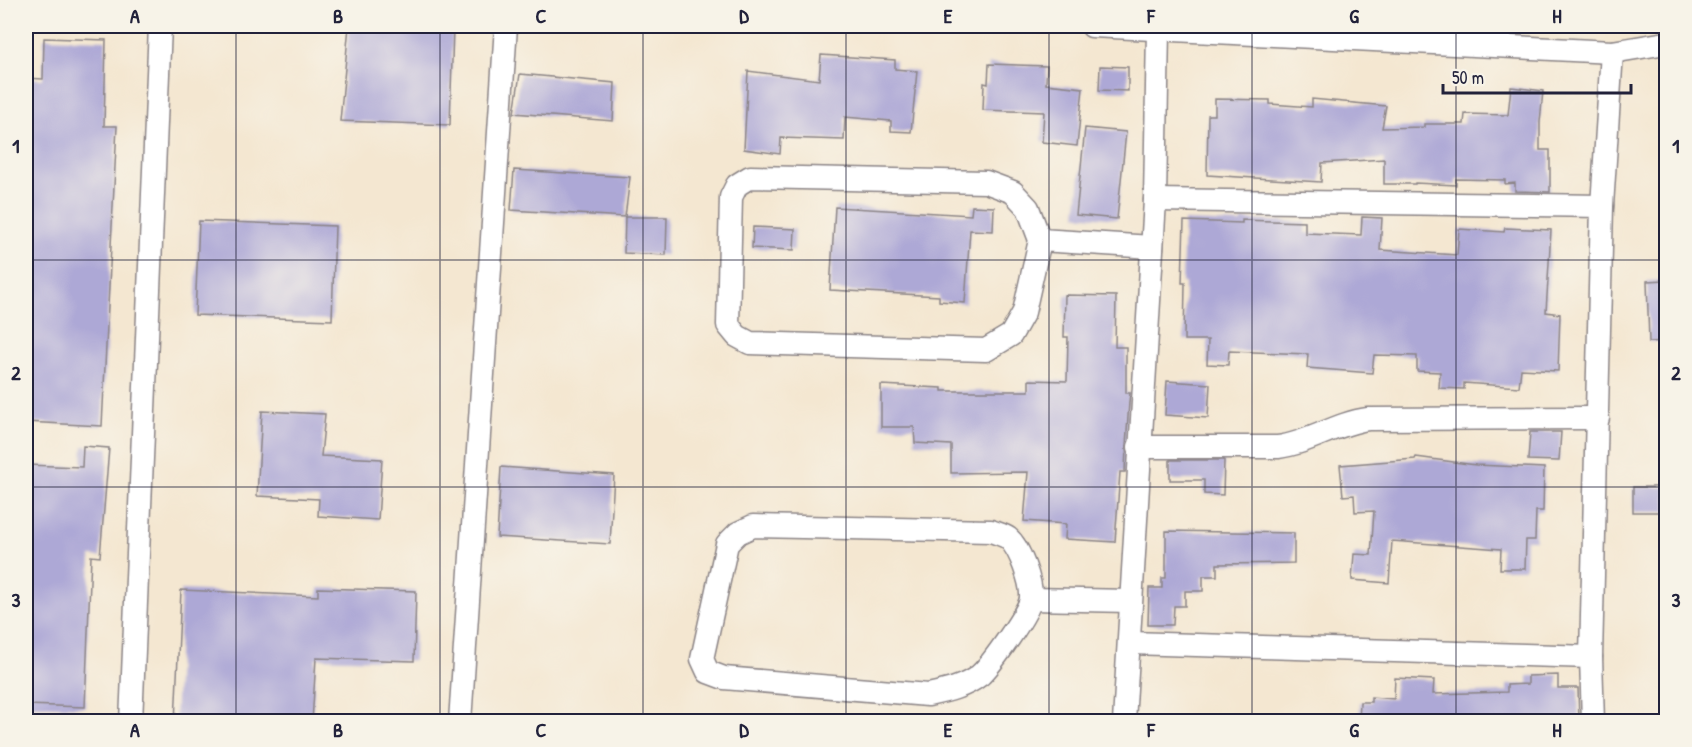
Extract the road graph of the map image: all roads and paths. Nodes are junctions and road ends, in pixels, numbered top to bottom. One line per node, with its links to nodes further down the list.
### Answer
1 (160, 26): 17 (street)
2 (506, 26): 18 (street)
3 (1092, 26): 4 (street)
4 (1158, 29): 6 (street); 7 (street)
5 (1666, 43): 6 (street)
6 (1612, 52): 8 (street)
7 (1155, 200): 8 (street); 10 (street)
8 (1602, 206): 11 (street)
9 (1040, 240): 9 (street); 10 (street)
10 (1152, 247): 12 (street)
11 (1598, 418): 12 (street); 16 (street)
12 (1139, 447): 14 (street)
13 (1031, 599): 13 (street); 14 (street)
14 (1130, 601): 15 (street)
15 (1130, 643): 16 (street); 19 (street)
16 (1591, 657): 20 (street)
17 (131, 722)
18 (460, 722)
19 (1124, 722)
20 (1593, 722)

